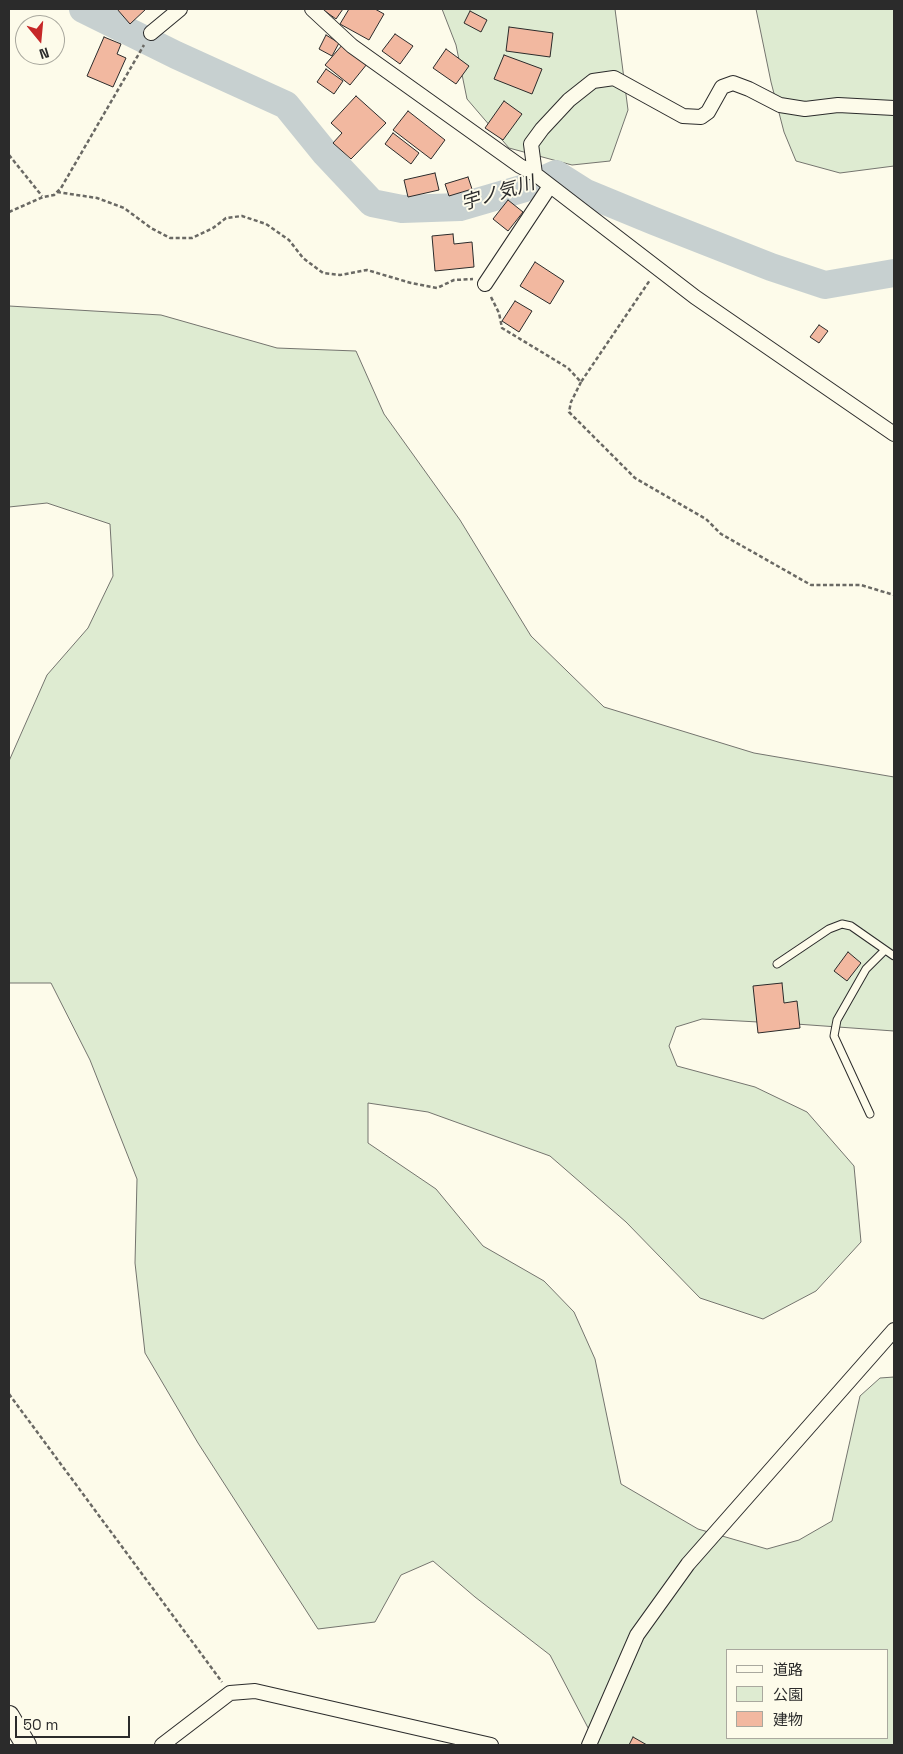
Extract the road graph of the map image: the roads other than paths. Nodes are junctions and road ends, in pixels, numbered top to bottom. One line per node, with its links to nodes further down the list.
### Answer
1 (180, 9): 3 (street)
2 (312, 9): 5 (street)
3 (151, 33)
4 (894, 108): 5 (street)
5 (534, 174): 6 (street)
6 (550, 186): 7 (street); 8 (street)
7 (485, 284)
8 (894, 434)
9 (885, 950): 10 (lane); 11 (lane); 12 (lane)
10 (894, 956)
11 (777, 964)
12 (870, 1114)
13 (894, 1330): 18 (street)
14 (9, 1716): 15 (main road)
15 (26, 1745)
16 (162, 1745): 17 (street)
17 (491, 1745)
18 (589, 1745)

